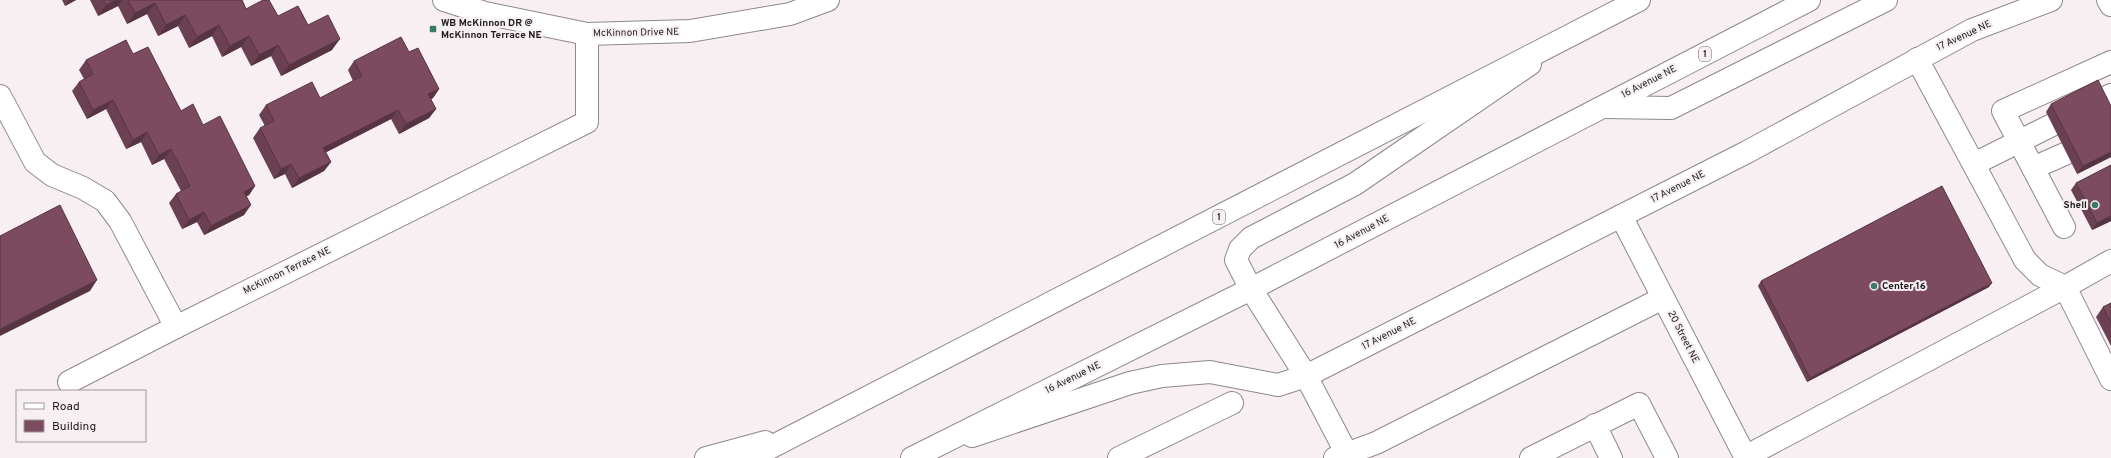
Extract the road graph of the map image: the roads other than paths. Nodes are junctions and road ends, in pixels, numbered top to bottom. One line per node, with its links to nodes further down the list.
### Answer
1 (444, 0): 10 (main road, McKinnon Drive NE)
2 (828, 0): 10 (main road, McKinnon Drive NE)
3 (1639, 0): 9 (main road, 1)
4 (1809, 0): 14 (main road, 16 Avenue NE / 1)
5 (1886, 0): 14 (main road)
6 (2051, 0): 11 (main road, 17 Avenue NE)
7 (2108, 0): 8 (main road)
8 (2111, 5)
9 (1578, 32): 24 (main road); 32 (main road, 1)
10 (587, 34): 26 (main road, McKinnon Terrace NE)
11 (1917, 59): 18 (main road); 20 (main road, 17 Avenue NE)
12 (2111, 62): 16 (main road)
13 (0, 96): 26 (main road)
14 (1600, 107): 24 (main road, 16 Avenue NE / 1)
15 (2052, 124): 16 (main road)
16 (2019, 142): 18 (main road); 19 (main road)
17 (2067, 153): 19 (main road)
18 (1974, 164): 23 (main road)
19 (2033, 168): 21 (main road)
20 (1621, 216): 25 (main road, 20 Street NE); 27 (main road, 17 Avenue NE)
21 (2064, 227)
22 (2111, 261): 23 (main road)
23 (2065, 287): 28 (main road); 36 (main road)
24 (1251, 289): 27 (main road); 34 (main road, 16 Avenue NE / 1)
25 (1663, 298): 33 (main road); 36 (main road, 20 Street NE)
26 (176, 327): 29 (main road)
27 (1306, 376): 34 (main road, 17 Avenue NE); 35 (main road)
28 (2111, 379)
29 (69, 382)
30 (1232, 403): 39 (main road)
31 (1595, 426): 40 (main road); 41 (main road); 42 (main road)
32 (799, 433): 37 (main road); 38 (main road, 1)
33 (1380, 450): 35 (main road)
34 (921, 454)
35 (1341, 456)
36 (1745, 457)
37 (706, 458)
38 (750, 458)
39 (1119, 458)
40 (1531, 458)
41 (1611, 458)
42 (1667, 458)

